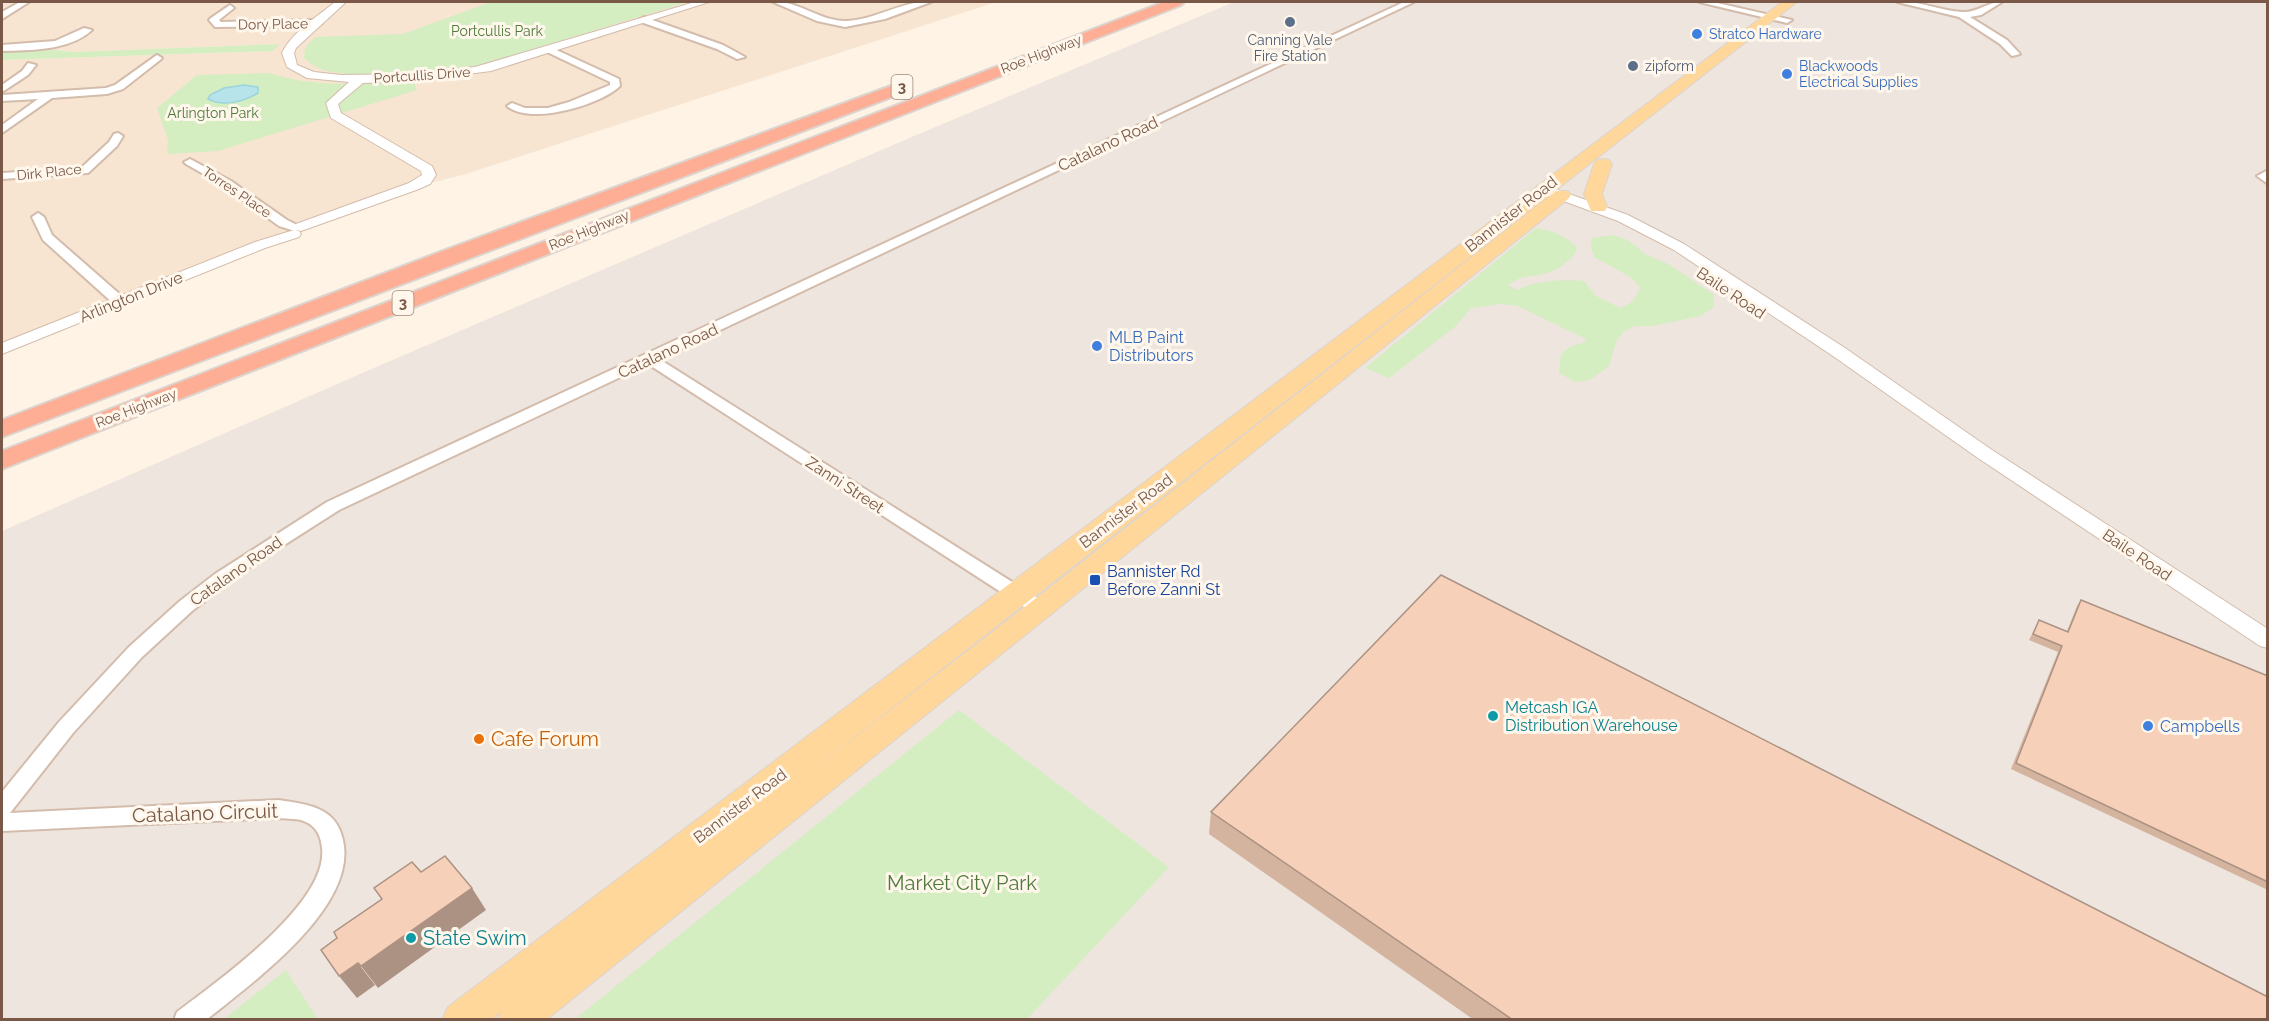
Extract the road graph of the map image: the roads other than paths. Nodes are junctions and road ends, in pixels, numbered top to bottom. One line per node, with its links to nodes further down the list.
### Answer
1 (25, 2): 14 (street)
2 (341, 2): 21 (street, Portcullis Drive)
3 (704, 2): 19 (street, Portcullis Drive)
4 (777, 2): 11 (street)
5 (927, 2): 11 (street)
6 (1176, 2): 51 (highway, Roe Highway / 3)
7 (1410, 2): 50 (street, Catalano Road)
8 (1703, 2): 18 (street)
9 (1901, 2): 16 (street)
10 (1998, 2): 16 (street)
11 (911, 3)
12 (1796, 4): 18 (main road, Bannister Road); 20 (main road, Bannister Road)
13 (230, 8): 21 (street, Dory Place)
14 (12, 9): 15 (street); 17 (street)
15 (2, 10)
16 (1962, 15): 25 (street)
17 (2, 16)
18 (1770, 16): 20 (street); 42 (main road, Bannister Road)
19 (645, 20): 24 (street, Portcullis Drive); 26 (street)
20 (1787, 20): 38 (main road, Bannister Road)
21 (317, 23): 29 (street, Portcullis Drive)
22 (87, 30): 23 (street)
23 (2, 48)
24 (550, 50): 29 (street, Portcullis Drive); 34 (street)
25 (2015, 54)
26 (740, 57)
27 (157, 58): 32 (street)
28 (32, 64): 31 (street)
29 (360, 79): 45 (street, Arlington Drive)
30 (903, 86): 48 (highway, Roe Highway / 3)
31 (2, 89)
32 (48, 96): 33 (street); 35 (street)
33 (2, 98)
34 (512, 106)
35 (2, 130)
36 (118, 136): 40 (street, Dirk Place)
37 (190, 162): 45 (street, Torres Place)
38 (1603, 164): 42 (main road, Bannister Road); 43 (main road)
39 (2268, 173): 41 (street)
40 (2, 176)
41 (2268, 181)
42 (1549, 195): 43 (street, Baile Road); 47 (street, Baile Road); 56 (main road, Bannister Road); 57 (main road, Bannister Road)
43 (1598, 207): 47 (street, Baile Road)
44 (38, 217): 46 (street)
45 (293, 229): 46 (street, Arlington Drive)
46 (119, 301): 49 (street, Arlington Drive)
47 (1753, 302): 58 (street, Baile Road)
48 (229, 341): 52 (highway); 53 (highway, Roe Highway / 3)
49 (2, 349)
50 (650, 360): 56 (street, Zanni Street); 59 (street, Catalano Road)
51 (198, 383): 54 (highway, Roe Highway / 3); 55 (highway)
52 (2, 419)
53 (2, 429)
54 (2, 460)
55 (2, 471)
56 (1017, 595): 57 (street, Zanni Street); 62 (main road, Bannister Road)
57 (1041, 609): 63 (main road, Bannister Road)
58 (2268, 640)
59 (2, 807)
60 (2, 822): 61 (street, Catalano Circuit)
61 (186, 1020)
62 (461, 1020)
63 (516, 1020)

